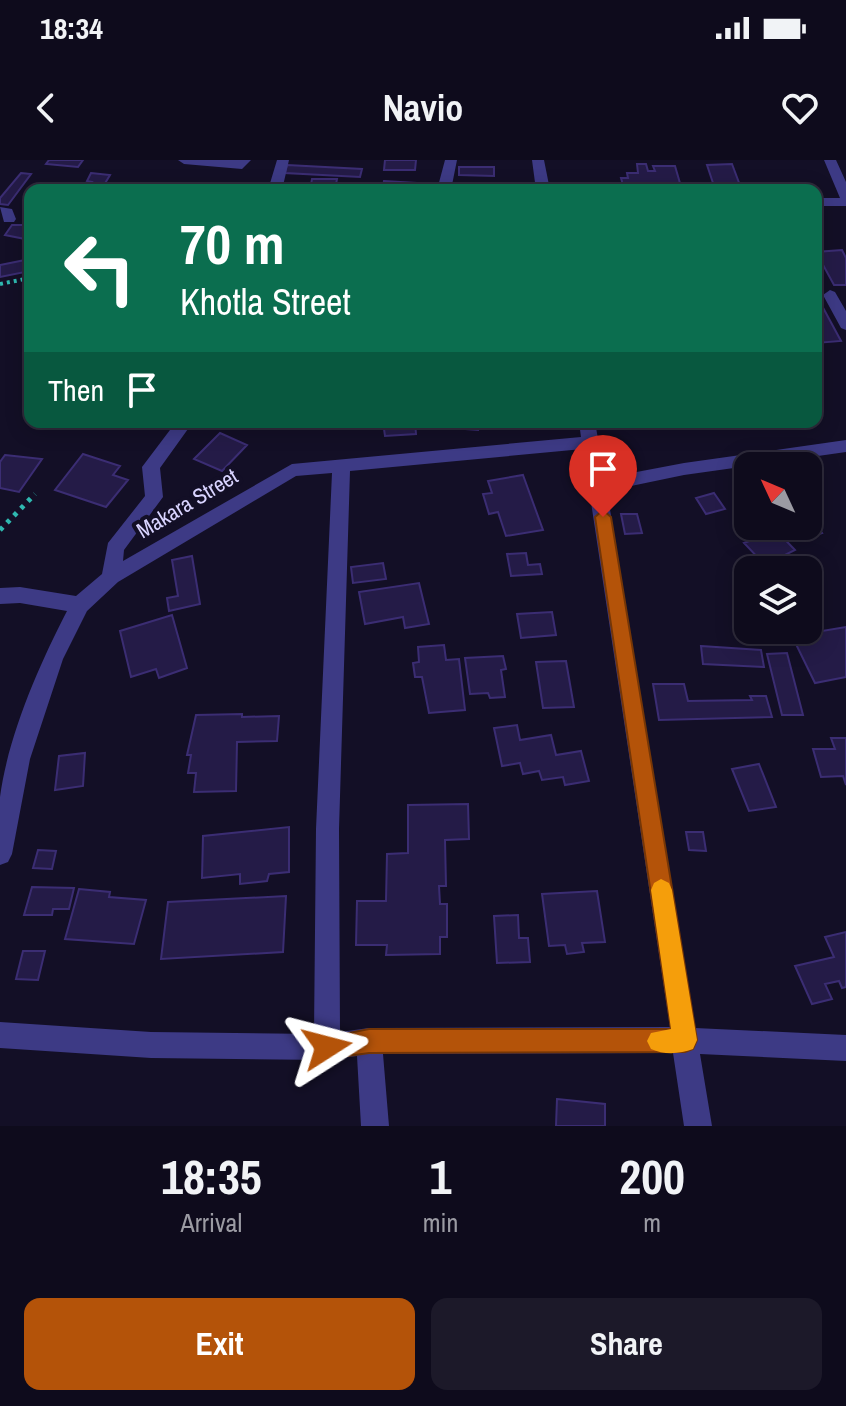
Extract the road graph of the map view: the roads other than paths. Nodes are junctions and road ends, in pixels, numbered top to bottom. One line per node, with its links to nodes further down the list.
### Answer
1 (184, 160): 7 (street)
2 (245, 160): 7 (street)
3 (283, 160): 8 (street)
4 (451, 160): 9 (street)
5 (538, 160): 10 (street)
6 (830, 160): 11 (street)
7 (202, 161)
8 (277, 184)
9 (445, 184)
10 (542, 184)
11 (846, 199): 12 (street)
12 (822, 201)
13 (831, 295): 14 (street)
14 (846, 325)
15 (180, 428): 20 (street)
16 (589, 432): 18 (street, Makara Street); 19 (street)
17 (846, 446): 19 (street)
18 (341, 465): 20 (street, Makara Street); 27 (street)
19 (598, 486): 25 (street)
20 (111, 577): 22 (street, Makara Street)
21 (0, 596): 22 (street)
22 (80, 605): 23 (street, Makara Street)
23 (0, 854)
24 (0, 1035): 27 (street)
25 (685, 1040): 26 (street); 28 (street); 30 (street)
26 (369, 1041): 27 (street); 29 (street)
27 (327, 1047)
28 (846, 1048)
29 (375, 1126)
30 (698, 1126)

